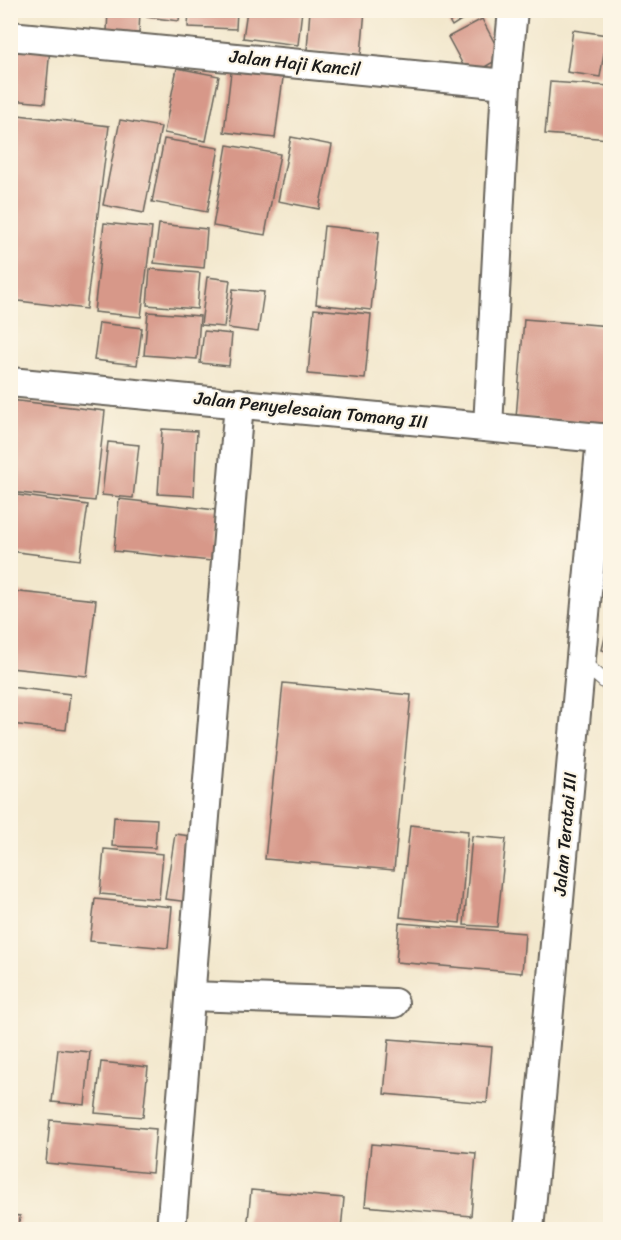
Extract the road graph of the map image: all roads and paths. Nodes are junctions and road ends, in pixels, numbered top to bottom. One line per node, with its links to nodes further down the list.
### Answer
1 (513, 10): 3 (street)
2 (10, 36): 3 (street, Jalan Haji Kancil)
3 (506, 84): 6 (street)
4 (10, 382): 5 (street, Jalan Penyelesaian Tomang III)
5 (239, 402): 6 (street, Jalan Penyelesaian Tomang III); 10 (street)
6 (488, 427): 7 (street, Jalan Penyelesaian Tomang III)
7 (606, 438): 8 (street, Jalan Teratai III)
8 (581, 661): 9 (lane); 13 (street, Jalan Teratai III)
9 (610, 686)
10 (190, 996): 11 (street); 12 (street)
11 (394, 1003)
12 (171, 1230)
13 (529, 1230)

